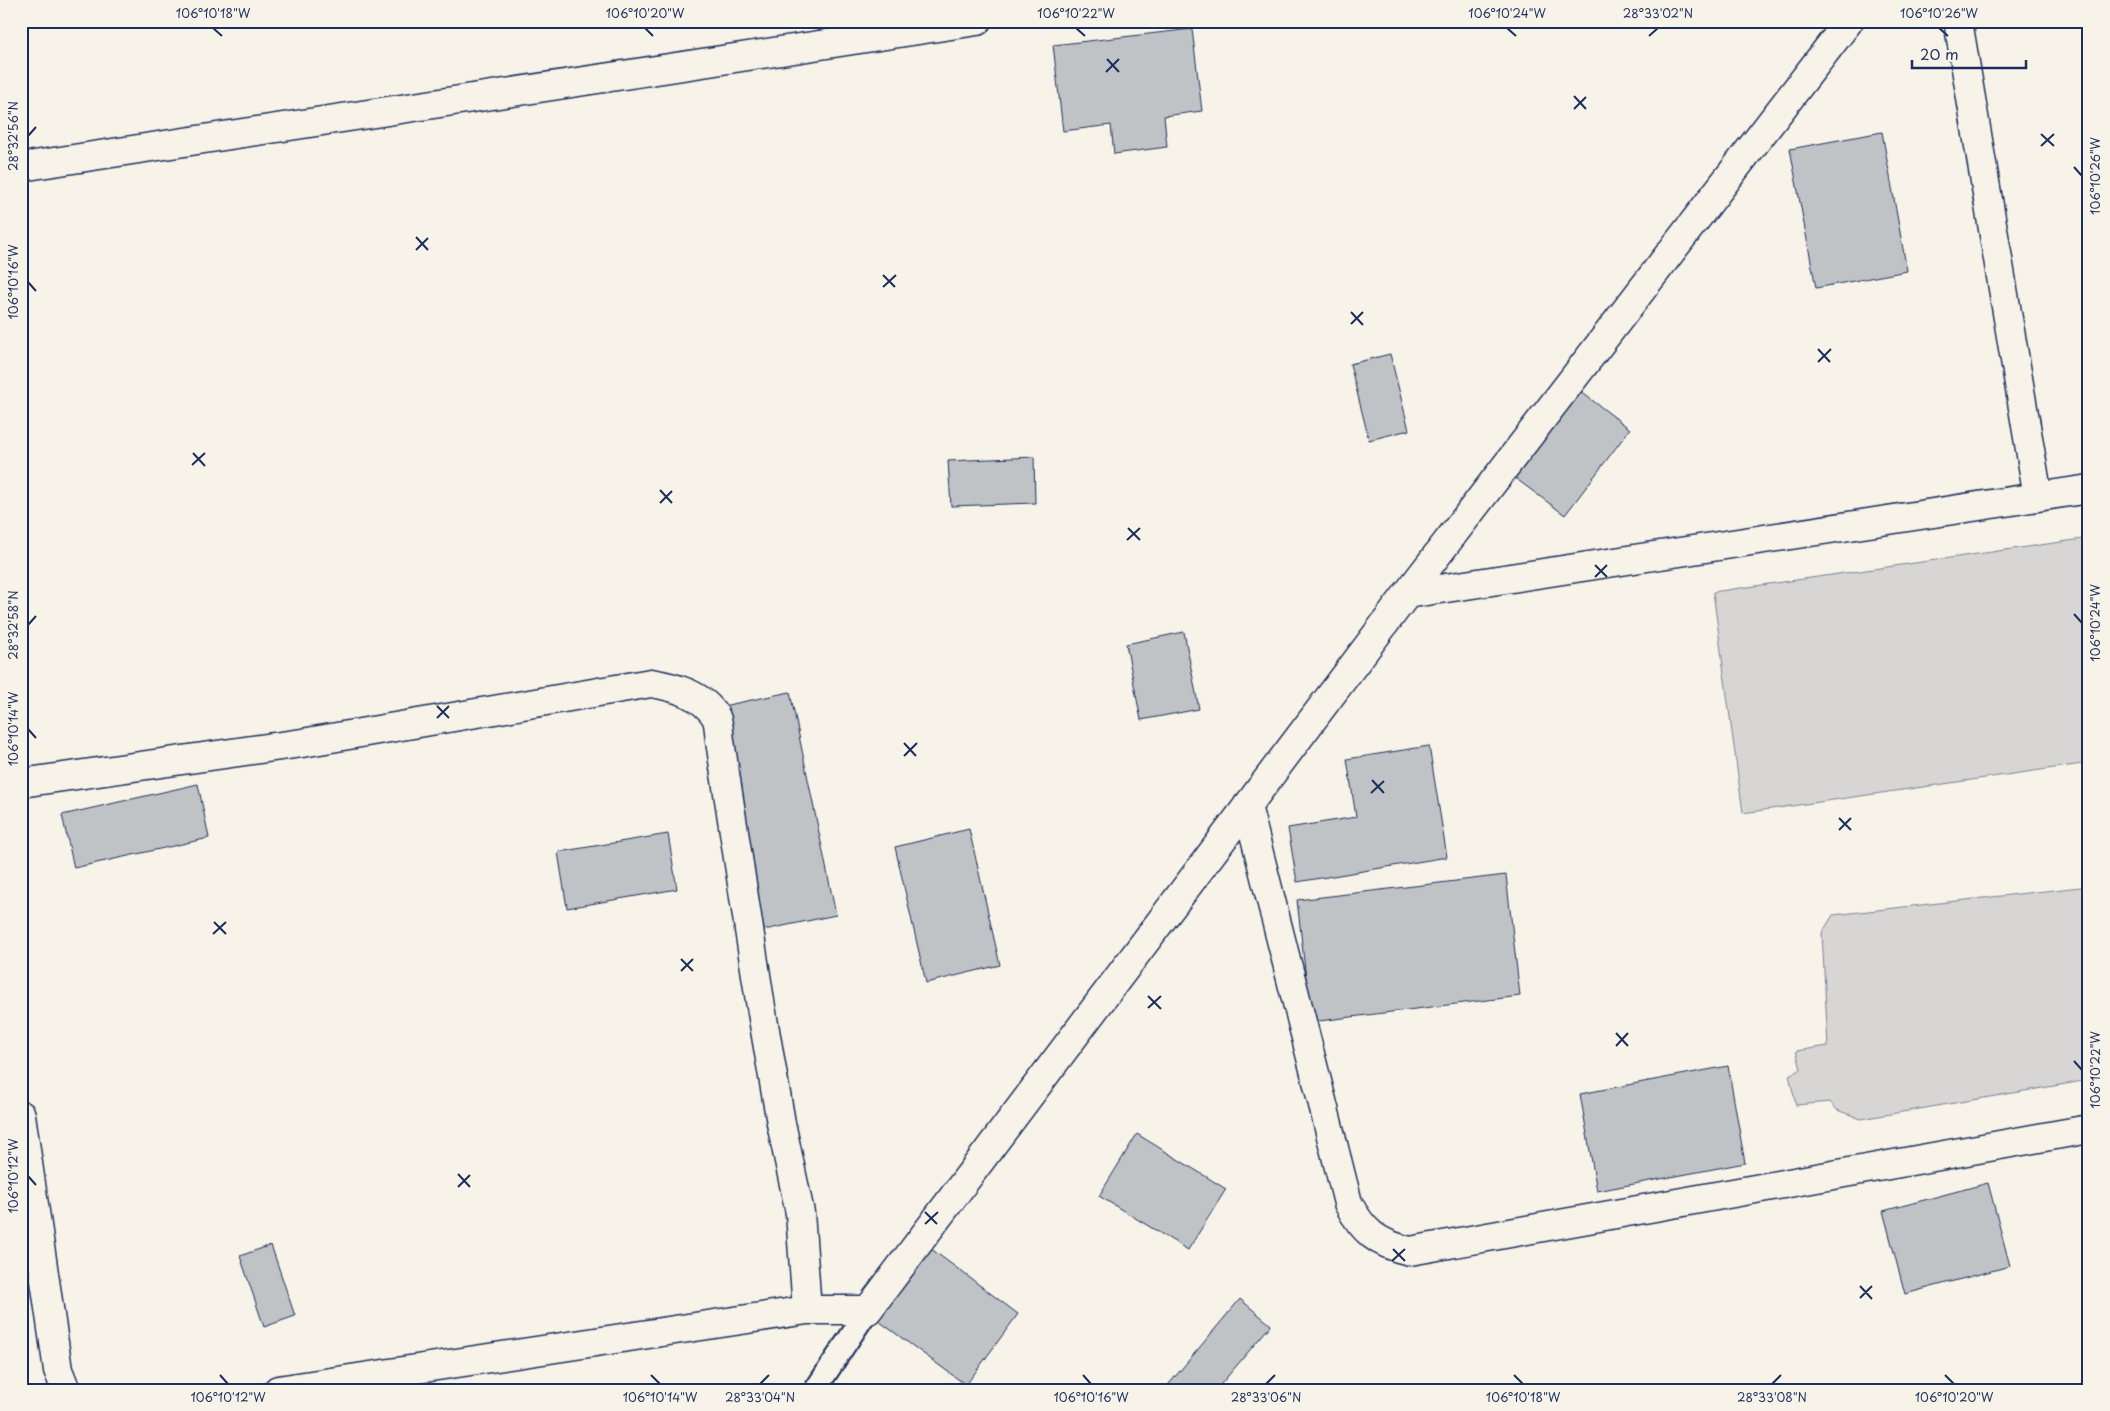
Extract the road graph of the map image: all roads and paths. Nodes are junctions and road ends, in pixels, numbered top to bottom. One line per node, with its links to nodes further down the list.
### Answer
1 (977, 21): 4 (street)
2 (1848, 21): 7 (street)
3 (1958, 21): 6 (street)
4 (21, 167)
5 (2089, 489): 6 (street)
6 (2038, 497): 7 (street)
7 (1407, 594): 9 (street)
8 (21, 783): 12 (street)
9 (1247, 806): 11 (street); 13 (street)
10 (21, 1115): 14 (street)
11 (2089, 1129)
12 (807, 1310): 13 (street); 15 (street)
13 (868, 1310): 16 (lane)
14 (66, 1390)
15 (278, 1390)
16 (815, 1390)

